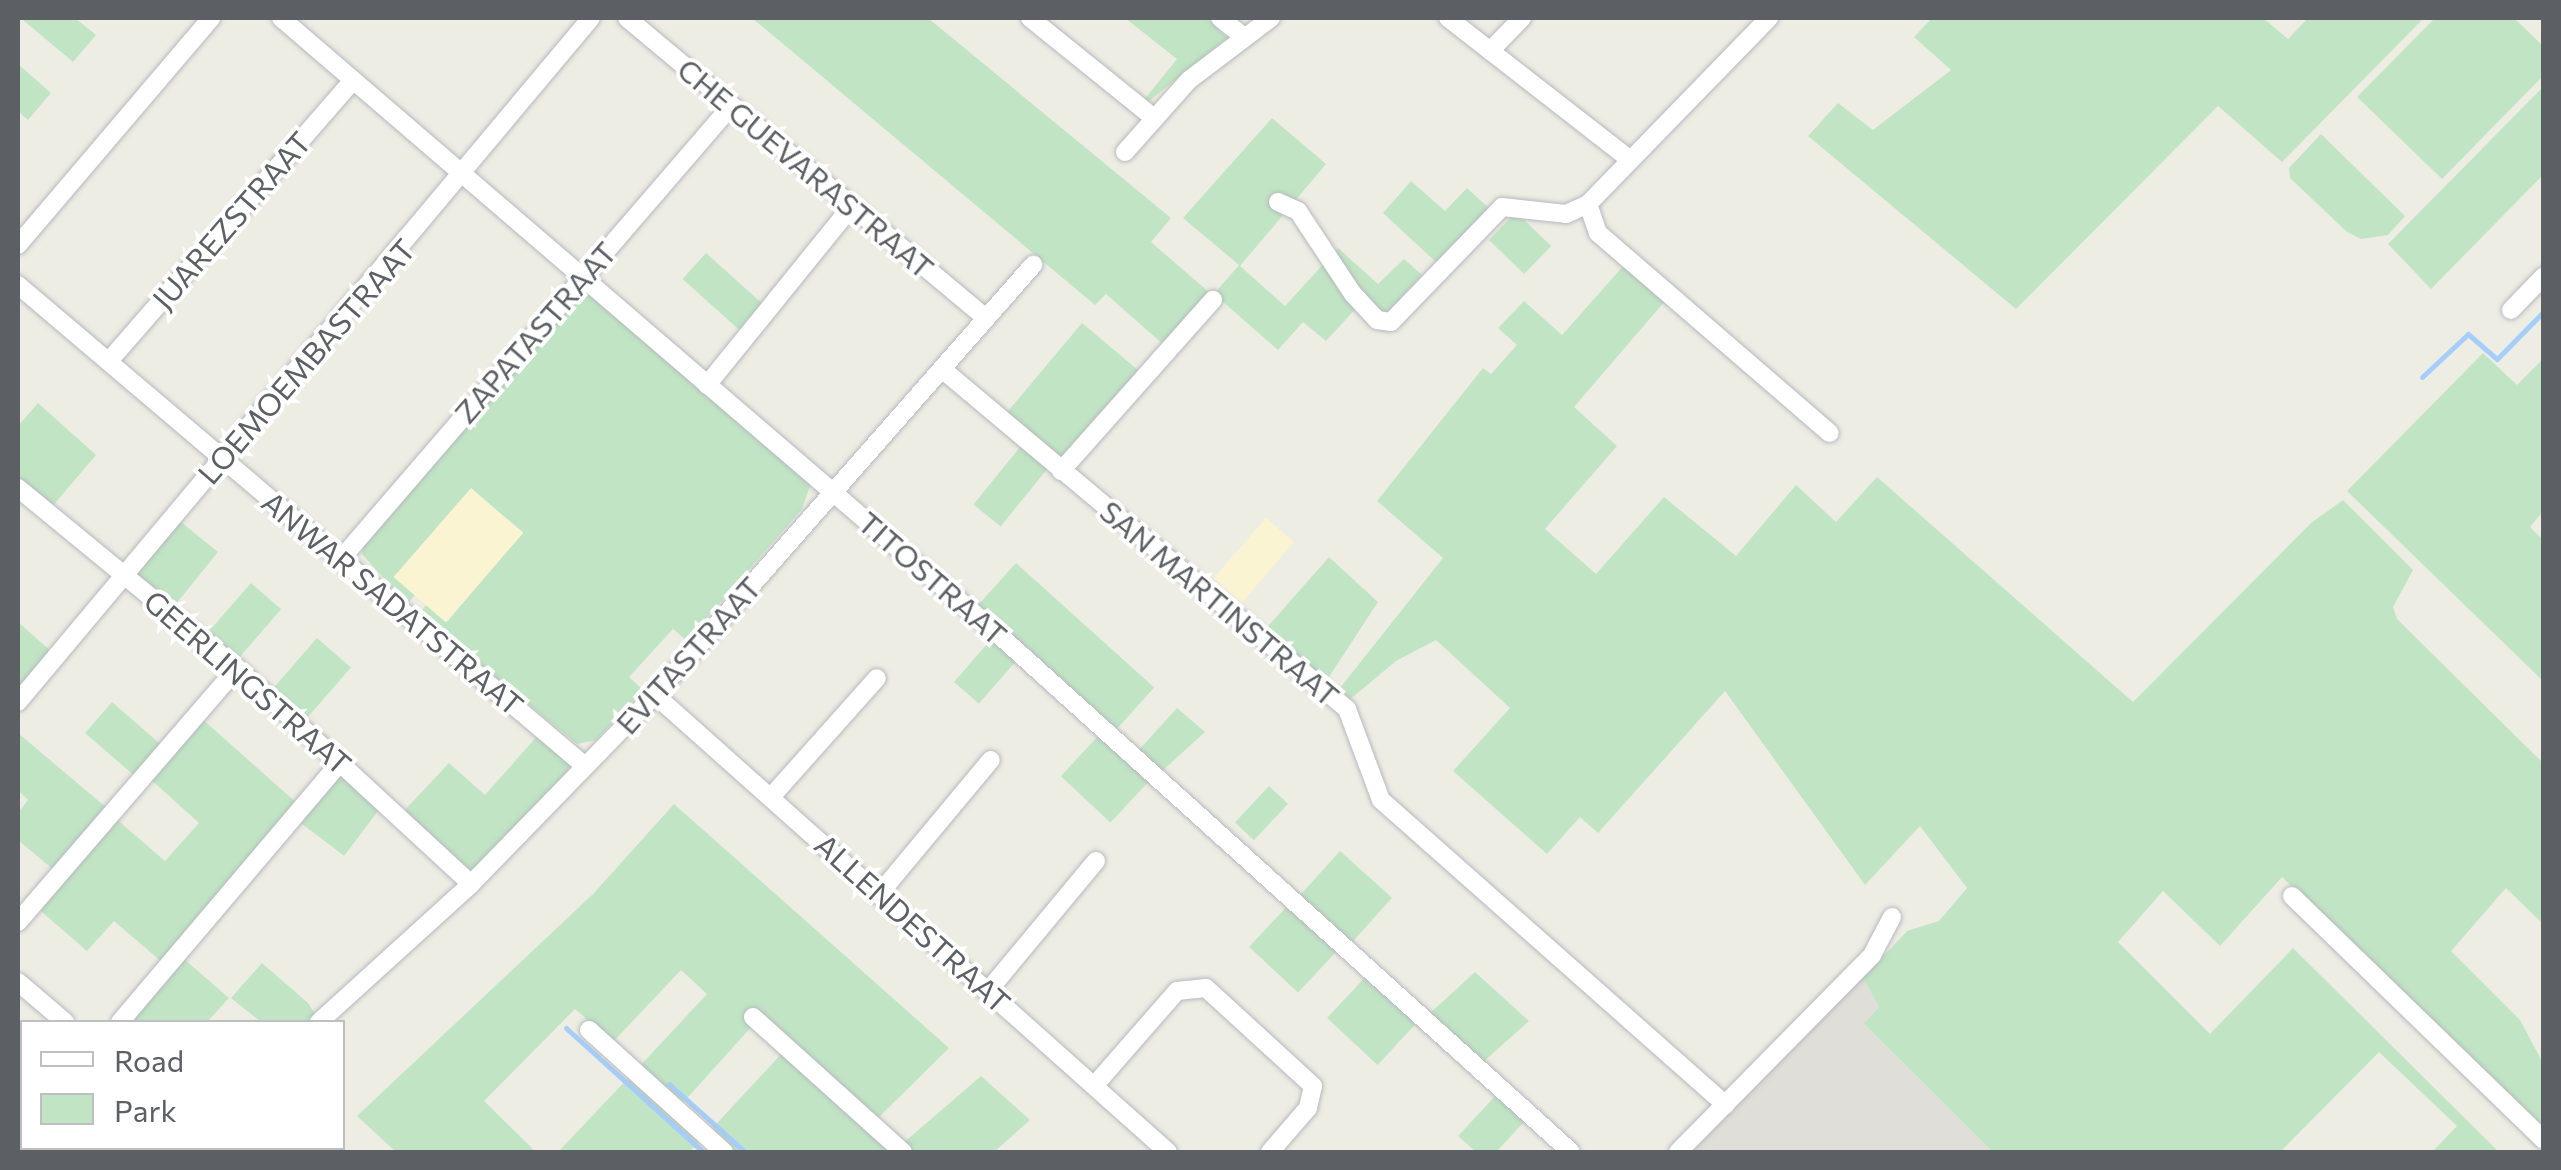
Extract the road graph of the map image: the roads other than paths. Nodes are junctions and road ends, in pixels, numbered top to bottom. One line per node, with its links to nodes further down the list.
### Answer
1 (211, 18): 22 (street)
2 (280, 18): 13 (street, TITOSTRAAT)
3 (591, 18): 18 (street, LOEMOEMBASTRAAT)
4 (626, 18): 14 (street, CHE GUEVARASTRAAT)
5 (1030, 18): 15 (street)
6 (1220, 18): 11 (street)
7 (1271, 18): 11 (street)
8 (1448, 18): 12 (street)
9 (1522, 18): 12 (street)
10 (1769, 18): 17 (street)
11 (1244, 37): 15 (street)
12 (1490, 51): 17 (street)
13 (353, 80): 18 (street, TITOSTRAAT); 30 (street, JUAREZSTRAAT)
14 (731, 106): 21 (street, CHE GUEVARASTRAAT); 25 (street, ZAPATASTRAAT)
15 (1154, 118): 16 (street)
16 (1126, 152)
17 (1629, 160): 20 (street)
18 (464, 176): 25 (street, TITOSTRAAT); 34 (street, LOEMOEMBASTRAAT)
19 (1278, 202): 20 (street)
20 (1588, 204): 33 (street)
21 (851, 207): 29 (street, CHE GUEVARASTRAAT); 32 (street)
22 (18, 245)
23 (1033, 264): 29 (street, EVITASTRAAT)
24 (2544, 276): 28 (street)
25 (582, 277): 32 (street, TITOSTRAAT); 38 (street, ZAPATASTRAAT)
26 (18, 285): 30 (street, ANWAR SADATSTRAAT)
27 (1212, 300): 35 (street)
28 (2511, 310)
29 (986, 318): 31 (street, EVITASTRAAT)
30 (109, 361): 34 (street, ANWAR SADATSTRAAT)
31 (942, 369): 35 (street, SAN MARTINSTRAAT); 37 (street, EVITASTRAAT)
32 (707, 385): 37 (street, TITOSTRAAT)
33 (1830, 433)
34 (222, 457): 38 (street, ANWAR SADATSTRAAT); 39 (street, LOEMOEMBASTRAAT)
35 (1060, 471): 62 (street, SAN MARTINSTRAAT)
36 (18, 488): 39 (street, GEERLINGSTRAAT)
37 (832, 492): 42 (street, EVITASTRAAT); 68 (street, TITOSTRAAT)
38 (341, 559): 46 (street, ANWAR SADATSTRAAT)
39 (124, 575): 40 (street, GEERLINGSTRAAT); 43 (street, LOEMOEMBASTRAAT)
40 (238, 668): 45 (street, GEERLINGSTRAAT); 53 (street)
41 (877, 678): 47 (street)
42 (655, 695): 46 (street, EVITASTRAAT); 47 (street, ALLENDESTRAAT)
43 (18, 702)
44 (991, 760): 50 (street)
45 (342, 761): 49 (street, GEERLINGSTRAAT); 58 (street)
46 (585, 766): 49 (street, EVITASTRAAT)
47 (771, 796): 50 (street, ALLENDESTRAAT)
48 (1096, 860): 55 (street)
49 (471, 884): 59 (street, EVITASTRAAT)
50 (880, 893): 55 (street, ALLENDESTRAAT)
51 (2292, 896): 63 (street)
52 (1892, 917): 62 (street)
53 (18, 922)
54 (18, 982): 57 (street)
55 (988, 990): 61 (street, ALLENDESTRAAT)
56 (753, 1017): 65 (street)
57 (63, 1020)
58 (122, 1020)
59 (321, 1020)
60 (589, 1030): 64 (street)
61 (1094, 1086): 66 (street, ALLENDESTRAAT); 67 (street)
62 (1726, 1105): 69 (street)
63 (2544, 1140)
64 (724, 1152)
65 (903, 1152)
66 (1168, 1152)
67 (1270, 1152)
68 (1572, 1152)
69 (1678, 1152)

